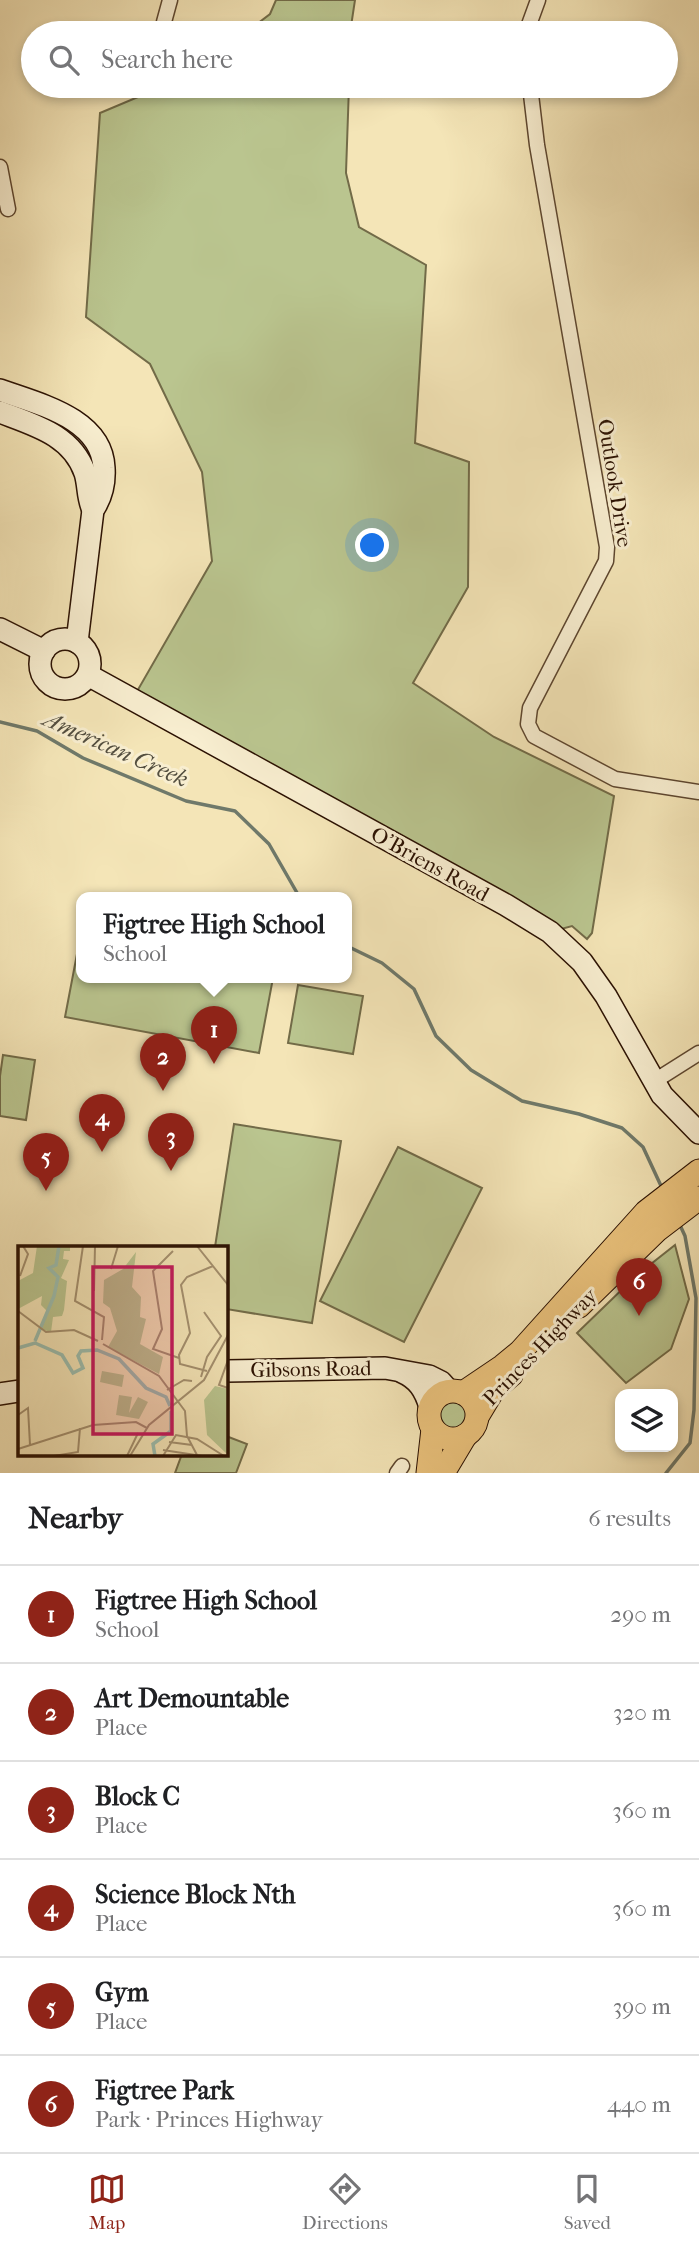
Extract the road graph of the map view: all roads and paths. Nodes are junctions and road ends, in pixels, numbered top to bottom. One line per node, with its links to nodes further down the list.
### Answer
1 (170, 0): 3 (street)
2 (538, 0): 4 (street)
3 (164, 21)
4 (530, 21)
5 (531, 98): 15 (street, Outlook Drive)
6 (0, 167): 7 (street)
7 (8, 209)
8 (0, 390): 10 (street)
9 (0, 412): 10 (street)
10 (93, 510): 12 (street)
11 (0, 629): 13 (street)
12 (77, 642): 13 (street); 14 (street)
13 (44, 651): 14 (street)
14 (88, 676): 17 (street, O'Briens Road)
15 (699, 792)
16 (699, 1053): 17 (street)
17 (653, 1082): 18 (street, O'Briens Road)
18 (699, 1133)
19 (697, 1182): 20 (main road, Princes Highway)
20 (652, 1221): 24 (main road, Princes Highway); 26 (main road, Princes Highway)
21 (397, 1370): 22 (street, Gibsons Road); 24 (street, Gibsons Road); 27 (street, Gibsons Road)
22 (228, 1371)
23 (18, 1391): 25 (street)
24 (456, 1392): 26 (main road); 27 (main road)
25 (0, 1394)
26 (478, 1415): 28 (main road)
27 (432, 1418): 28 (main road); 29 (main road)
28 (465, 1436): 30 (main road)
29 (428, 1473)
30 (443, 1473)

